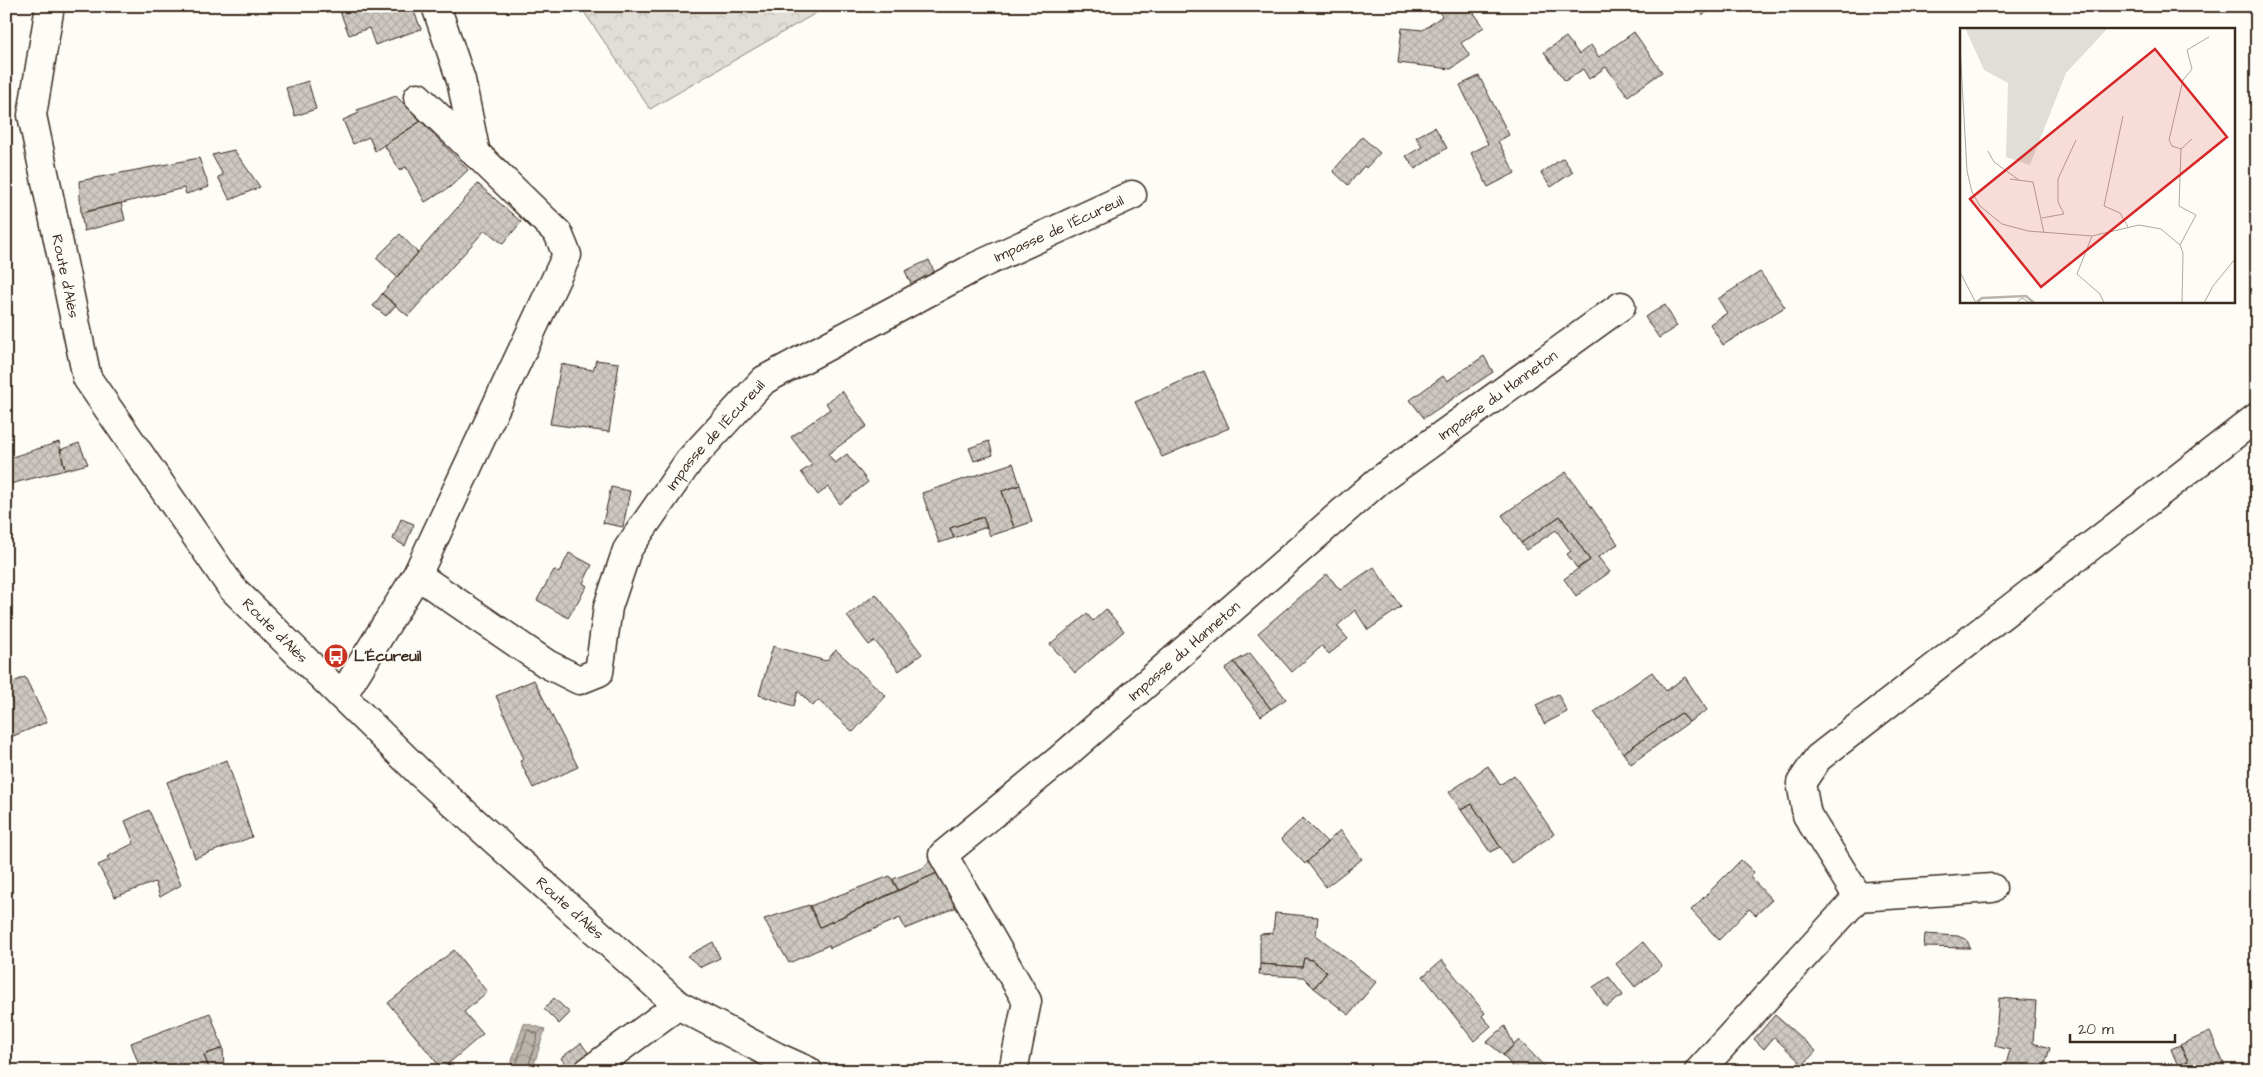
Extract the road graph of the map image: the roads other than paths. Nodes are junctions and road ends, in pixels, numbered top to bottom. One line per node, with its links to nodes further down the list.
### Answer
1 (50, 6): 9 (street, Route d'Alès)
2 (436, 6): 4 (street)
3 (418, 97): 4 (street)
4 (476, 154): 8 (street)
5 (1132, 195): 8 (street, Impasse de l'Écureuil)
6 (1621, 306): 15 (street, Impasse du Hanneton)
7 (2257, 416): 11 (street)
8 (418, 575): 9 (street)
9 (342, 696): 12 (street, Route d'Alès)
10 (1992, 888): 11 (street)
11 (1858, 896): 16 (street)
12 (678, 1005): 13 (street); 14 (street, Route d'Alès)
13 (589, 1071)
14 (808, 1071)
15 (1013, 1071)
16 (1699, 1071)

